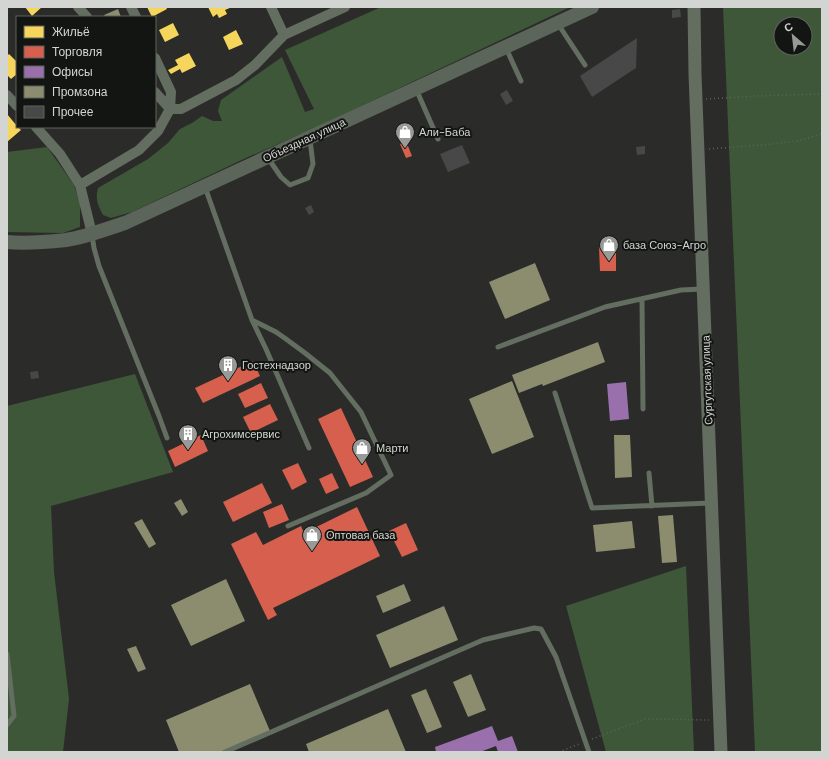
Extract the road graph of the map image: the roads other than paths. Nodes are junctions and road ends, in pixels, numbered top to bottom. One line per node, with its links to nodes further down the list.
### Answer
1 (78, 7): 7 (street)
2 (131, 7): 8 (street)
3 (271, 7): 10 (street)
4 (345, 7): 10 (street)
5 (592, 7): 9 (main road, Объездная улица)
6 (694, 7): 30 (street, Сургутская улица)
7 (86, 16)
8 (136, 16)
9 (557, 23): 11 (main road, Объездная улица); 13 (lane)
10 (284, 35): 20 (street)
11 (505, 47): 14 (lane); 15 (main road, Объездная улица)
12 (156, 60): 19 (street)
13 (585, 65)
14 (522, 81)
15 (416, 89): 23 (main road, Объездная улица); 24 (lane)
16 (156, 93): 19 (street)
17 (7, 95): 18 (street)
18 (16, 105)
19 (170, 110): 20 (street); 21 (street)
20 (181, 110): 21 (street)
21 (163, 123): 26 (street)
22 (37, 128): 26 (street)
23 (310, 137): 25 (main road, Объездная улица); 25 (lane)
24 (438, 140)
25 (268, 157): 27 (main road, Объездная улица)
26 (80, 185): 28 (street)
27 (205, 186): 28 (main road, Объездная улица); 32 (lane)
28 (92, 234): 29 (main road, Объездная улица); 36 (lane)
29 (7, 242)
30 (703, 289): 31 (lane); 39 (street, Сургутская улица)
31 (642, 299): 33 (lane); 35 (lane)
32 (252, 320): 37 (lane); 41 (lane)
33 (498, 347)
34 (555, 393): 40 (lane)
35 (643, 409)
36 (167, 438)
37 (309, 448)
38 (649, 473): 40 (lane)
39 (711, 503): 40 (lane); 46 (street, Сургутская улица)
40 (652, 506)
41 (288, 526)
42 (7, 654): 43 (lane)
43 (7, 725)
44 (224, 752): 45 (lane)
45 (589, 752)
46 (720, 752)

